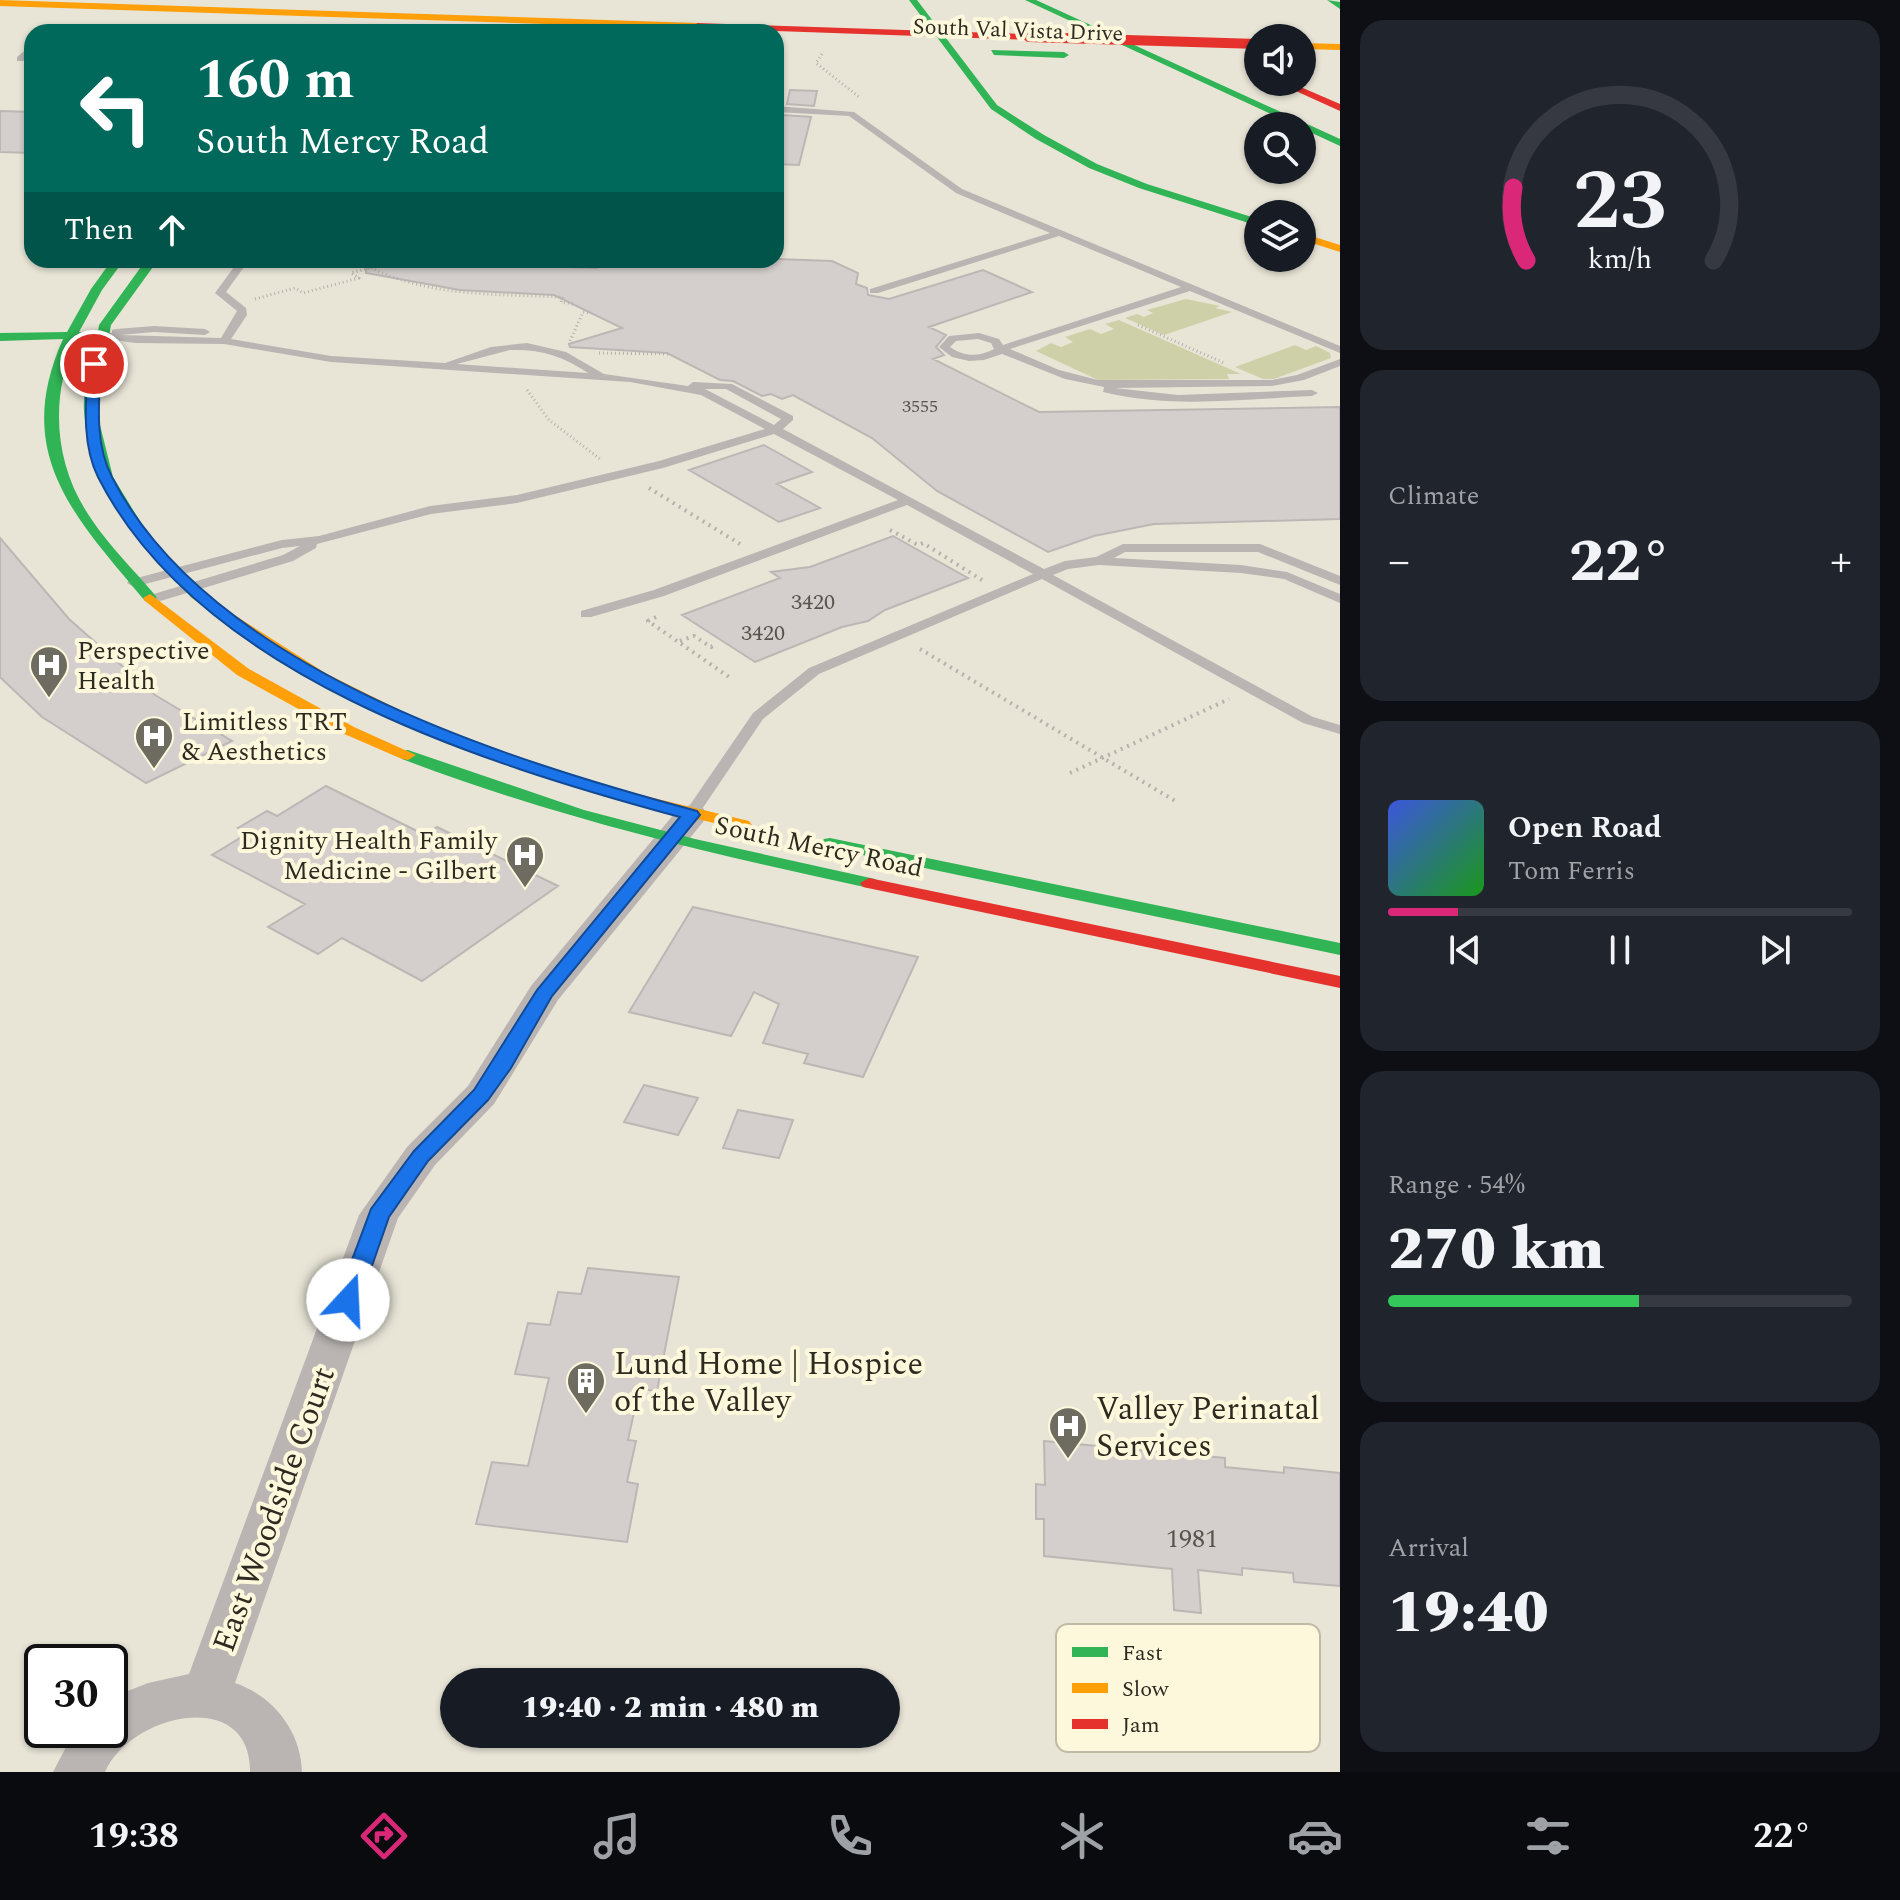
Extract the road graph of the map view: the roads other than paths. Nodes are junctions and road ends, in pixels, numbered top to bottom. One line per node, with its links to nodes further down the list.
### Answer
1 (348, 0): 11 (main road)
2 (373, 0): 12 (main road)
3 (913, 0): 14 (main road)
4 (1029, 0): 27 (main road)
5 (1331, 0): 8 (main road)
6 (46, 2): 7 (main road, South Val Vista Drive); 11 (main road, South Val Vista Drive)
7 (0, 3)
8 (1340, 6)
9 (0, 15): 11 (main road, South Val Vista Drive)
10 (1142, 20): 22 (main road)
11 (326, 24)
12 (353, 24)
13 (784, 32): 14 (main road, South Val Vista Drive)
14 (939, 34): 16 (main road, South Val Vista Drive, bridge); 19 (main road)
15 (784, 44): 19 (main road, South Val Vista Drive)
16 (1244, 44)
17 (1316, 46): 18 (main road)
18 (1340, 47)
19 (954, 51): 23 (main road, South Val Vista Drive); 28 (main road)
20 (24, 56): 21 (lane)
21 (20, 59)
22 (1244, 60)
23 (1244, 63)
24 (1313, 96): 25 (main road)
25 (1340, 108)
26 (784, 110): 29 (lane)
27 (1340, 143)
28 (1244, 218)
29 (1059, 233): 35 (lane); 36 (lane)
30 (1316, 241): 31 (main road)
31 (1340, 249)
32 (112, 268): 38 (main road, South Mercy Road)
33 (146, 268): 37 (main road)
34 (238, 268): 40 (lane)
35 (1190, 288): 41 (lane); 45 (lane)
36 (874, 291)
37 (100, 335): 38 (main road); 40 (lane); 51 (main road)
38 (66, 336): 39 (main road); 54 (main road, South Mercy Road)
39 (0, 337)
40 (224, 341): 43 (lane)
41 (1340, 350)
42 (1340, 362): 45 (lane)
43 (441, 366): 44 (lane); 44 (lane)
44 (601, 377): 47 (lane)
45 (1088, 384): 46 (lane)
46 (1312, 393)
47 (776, 429): 48 (lane); 49 (lane)
48 (908, 500): 52 (lane); 59 (lane)
49 (320, 540): 51 (lane); 55 (lane)
50 (1099, 561): 52 (lane); 53 (lane); 56 (lane)
51 (174, 572): 54 (lane); 55 (main road)
52 (1042, 573): 60 (lane); 63 (lane)
53 (1340, 582): 56 (lane)
54 (134, 583): 57 (main road, South Mercy Road)
55 (189, 587): 57 (lane); 61 (main road)
56 (1319, 590): 58 (lane)
57 (152, 599): 63 (main road, South Mercy Road)
58 (1340, 599)
59 (586, 614)
60 (1340, 730)
61 (478, 751)
62 (595, 789): 63 (main road, South Mercy Road)
63 (680, 828): 64 (main road, South Mercy Road); 67 (main road, South Mercy Road); 68 (street, East Woodside Court)
64 (766, 830)
65 (811, 839): 66 (main road, South Mercy Road)
66 (1340, 949)
67 (1340, 982)
68 (206, 1695): 69 (street); 72 (street)
69 (128, 1715)
70 (91, 1748): 71 (street)
71 (79, 1772)
72 (276, 1772)

